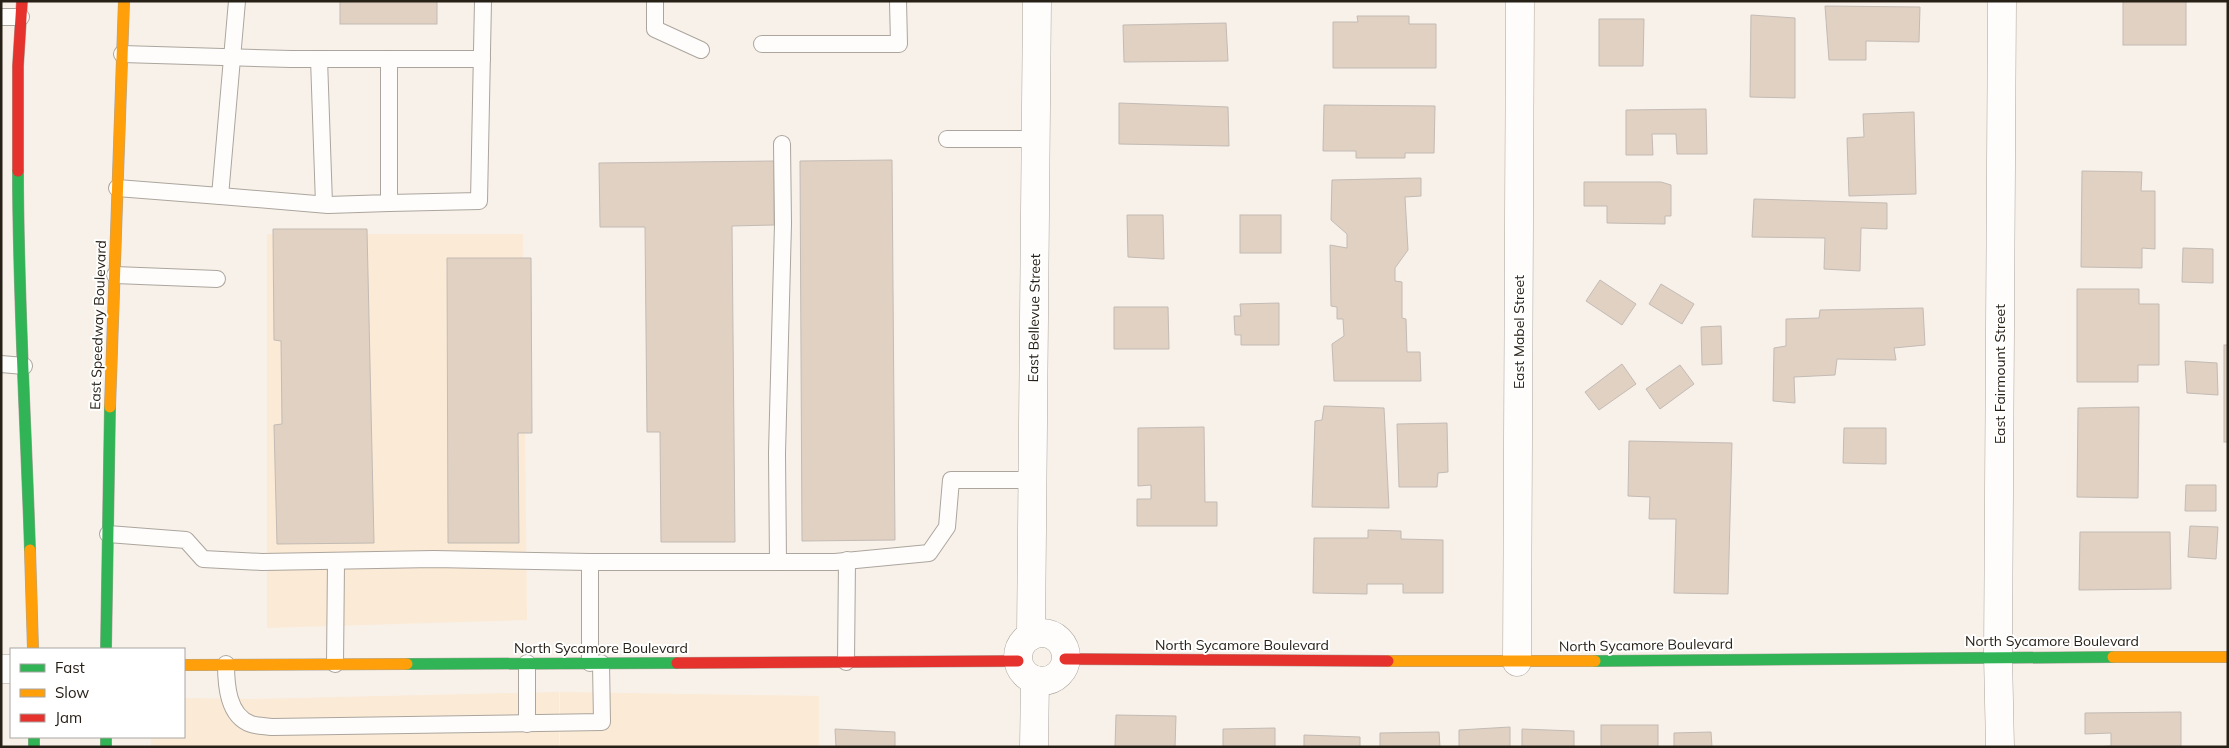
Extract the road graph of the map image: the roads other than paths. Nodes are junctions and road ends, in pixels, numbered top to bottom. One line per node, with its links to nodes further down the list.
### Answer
1 (124, 1): 13 (street, East Speedway Boulevard)
2 (237, 1): 14 (lane)
3 (483, 1): 17 (lane)
4 (655, 1): 12 (lane)
5 (898, 1): 11 (lane)
6 (1037, 1): 19 (street, East Bellevue Street)
7 (1520, 1): 42 (street, East Mabel Street)
8 (2002, 1): 38 (street, East Fairmount Street)
9 (22, 9): 10 (lane); 28 (street)
10 (1, 17)
11 (762, 44)
12 (701, 50)
13 (122, 54): 14 (lane); 21 (street, East Speedway Boulevard)
14 (232, 58): 15 (lane); 22 (lane)
15 (319, 58): 16 (lane); 24 (lane)
16 (389, 58): 17 (lane); 23 (lane)
17 (482, 59): 23 (lane)
18 (947, 138): 19 (lane)
19 (1036, 138): 29 (street, East Bellevue Street)
20 (782, 144): 34 (lane)
21 (117, 188): 22 (lane); 25 (street, East Speedway Boulevard)
22 (220, 196): 24 (lane)
23 (389, 203): 24 (lane)
24 (324, 204)
25 (114, 275): 26 (lane); 30 (street, East Speedway Boulevard)
26 (217, 279)
27 (1, 364): 28 (lane)
28 (24, 366): 36 (street)
29 (1032, 480): 31 (lane); 35 (street, East Bellevue Street)
30 (108, 534): 32 (lane); 37 (street, East Speedway Boulevard)
31 (847, 560): 34 (lane); 41 (lane)
32 (336, 562): 33 (lane); 46 (lane)
33 (590, 562): 34 (lane); 44 (lane)
34 (778, 562)
35 (1031, 636): 40 (street); 48 (street)
36 (34, 648)
37 (106, 648)
38 (1998, 656): 39 (street, North Sycamore Boulevard); 42 (street, North Sycamore Boulevard); 51 (street, East Fairmount Street)
39 (2228, 657)
40 (1065, 659): 42 (street, North Sycamore Boulevard); 48 (street)
41 (846, 662): 44 (street, North Sycamore Boulevard); 48 (street, North Sycamore Boulevard)
42 (1517, 662)
43 (527, 663): 44 (street, North Sycamore Boulevard); 46 (street, North Sycamore Boulevard); 49 (lane)
44 (596, 663): 49 (lane)
45 (226, 664): 46 (street, North Sycamore Boulevard); 47 (street, North Sycamore Boulevard); 49 (lane)
46 (335, 664)
47 (185, 665)
48 (1026, 671): 50 (street)
49 (527, 724)
50 (1034, 747)
51 (2000, 747)

